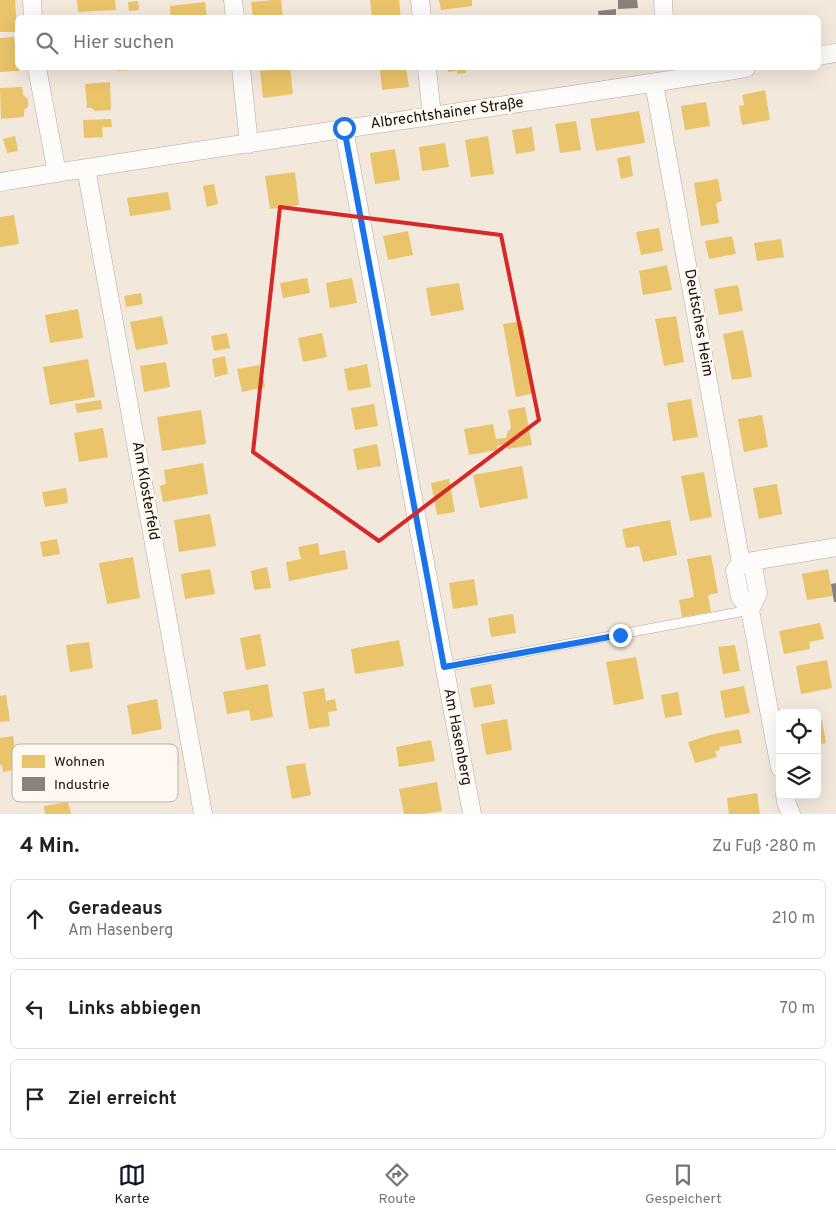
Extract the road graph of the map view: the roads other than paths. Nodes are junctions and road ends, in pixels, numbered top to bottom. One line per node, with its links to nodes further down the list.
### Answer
1 (32, 0): 5 (street)
2 (233, 0): 6 (street)
3 (420, 0): 7 (street)
4 (664, 0): 8 (street)
5 (33, 15)
6 (235, 15)
7 (422, 15)
8 (664, 15)
9 (836, 53): 10 (street)
10 (821, 56)
11 (37, 70): 20 (street)
12 (241, 70): 18 (street)
13 (427, 70): 16 (street)
14 (728, 70): 15 (street, Albrechtshainer Straße)
15 (663, 77): 16 (street, Albrechtshainer Straße); 23 (street, Deutsches Heim)
16 (432, 116): 17 (street, Albrechtshainer Straße)
17 (344, 128): 18 (street, Albrechtshainer Straße); 25 (street, Am Hasenberg)
18 (249, 144): 19 (street, Albrechtshainer Straße)
19 (86, 168): 20 (street, Albrechtshainer Straße); 28 (street, Am Klosterfeld)
20 (57, 172): 21 (street, Albrechtshainer Straße)
21 (0, 182)
22 (836, 547): 23 (street)
23 (746, 562): 24 (street, Deutsches Heim)
24 (750, 610): 25 (lane); 26 (street, Deutsches Heim)
25 (444, 667): 29 (street, Am Hasenberg)
26 (777, 754)
27 (786, 799): 30 (street)
28 (203, 814)
29 (472, 814)
30 (791, 814)

